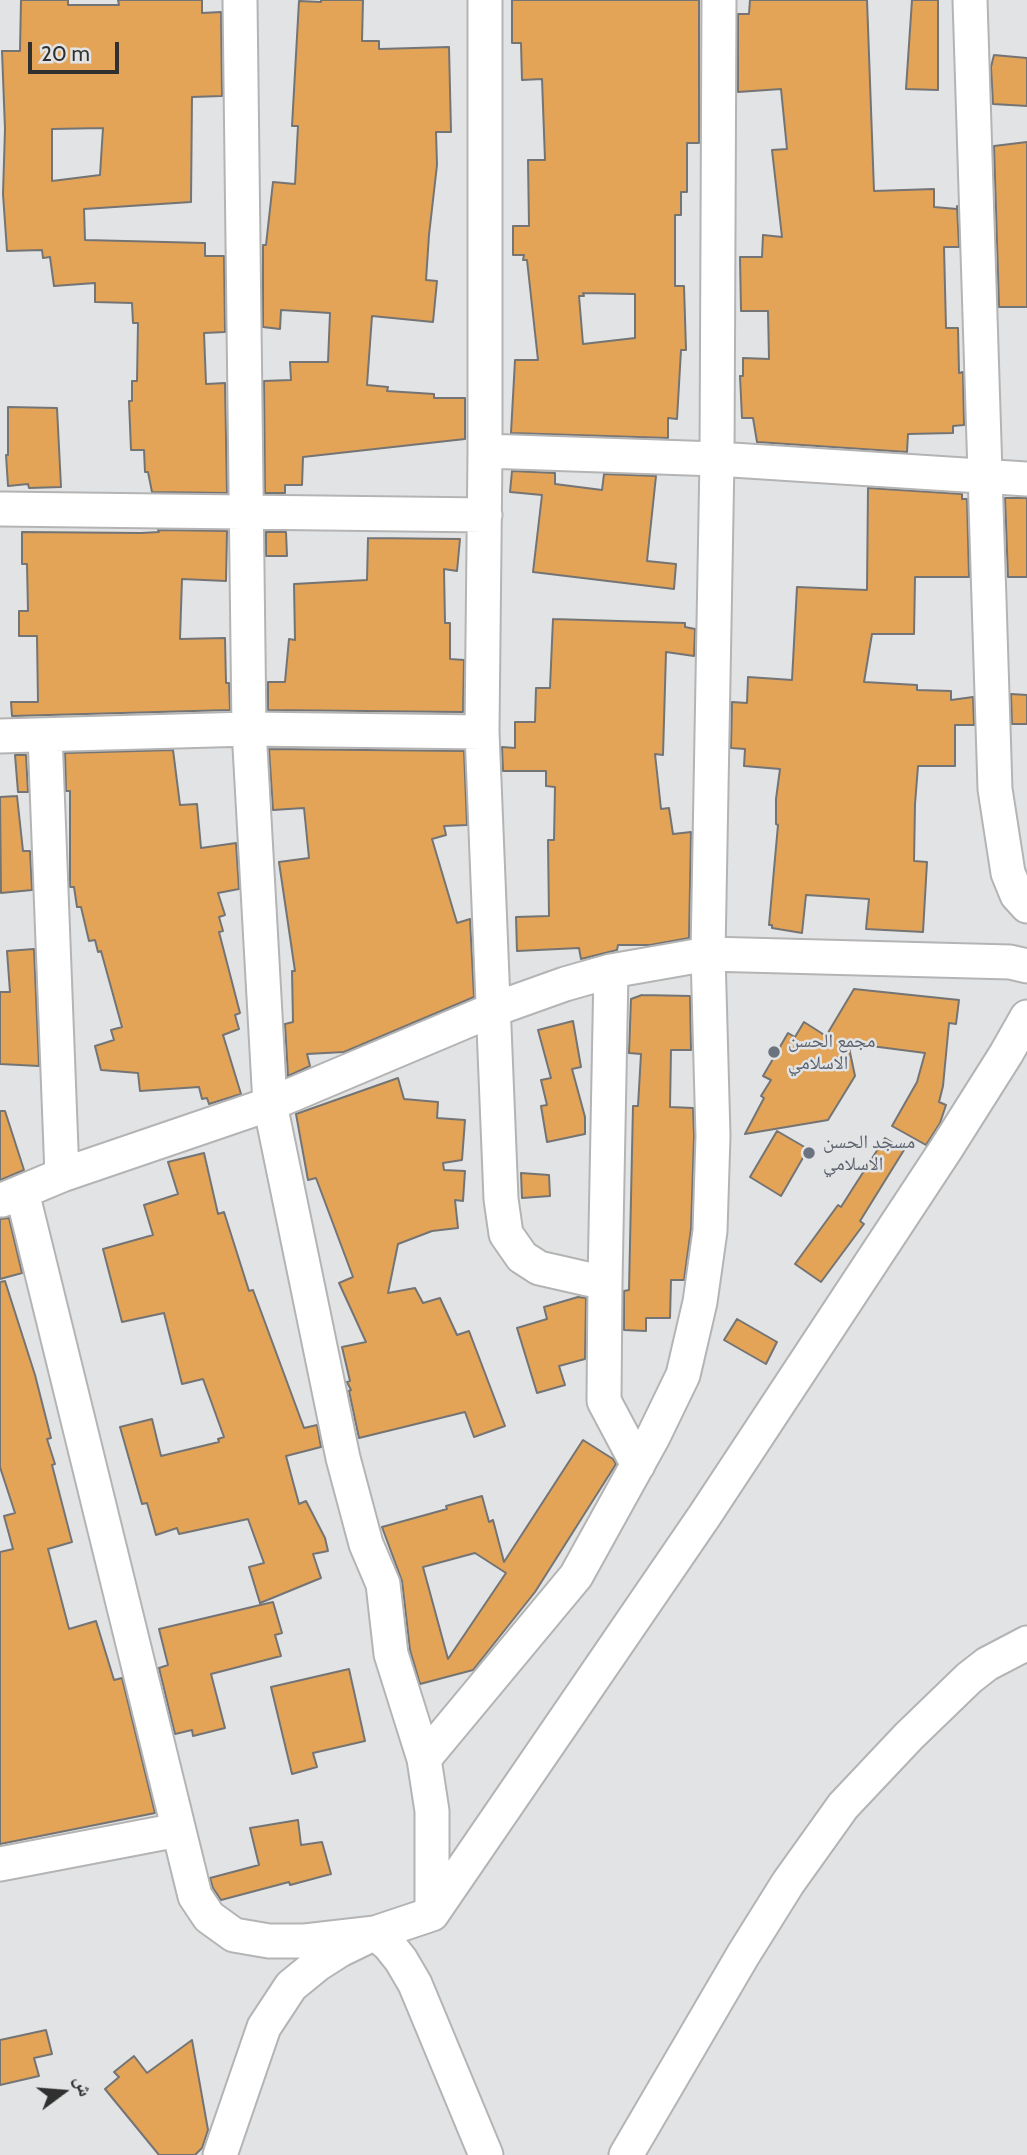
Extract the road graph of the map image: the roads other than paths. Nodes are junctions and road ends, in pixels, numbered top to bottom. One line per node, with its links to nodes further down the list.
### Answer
1 (240, 0): 10 (street)
2 (485, 0): 5 (street)
3 (719, 0): 6 (street)
4 (970, 0): 7 (street)
5 (485, 451): 6 (street); 11 (street)
6 (717, 459): 7 (street); 17 (street)
7 (984, 477): 8 (street); 16 (street)
8 (1027, 479)
9 (0, 509): 10 (street)
10 (247, 511): 11 (street); 12 (street)
11 (485, 514): 13 (street)
12 (249, 729): 13 (street); 14 (street); 22 (street)
13 (482, 732): 20 (street)
14 (45, 734): 15 (street); 23 (street)
15 (0, 736)
16 (1027, 906)
17 (708, 954): 18 (street); 19 (street); 26 (street)
18 (1027, 966)
19 (611, 971): 20 (street); 25 (street)
20 (495, 1009): 22 (street); 25 (street)
21 (1027, 1017): 31 (street)
22 (270, 1104): 23 (street); 28 (street)
23 (62, 1175): 24 (street)
24 (11, 1196): 29 (street)
25 (605, 1283): 26 (street)
26 (638, 1465): 28 (street)
27 (1027, 1643): 35 (street)
28 (424, 1759): 31 (street)
29 (178, 1830): 30 (street); 32 (street)
30 (0, 1864)
31 (432, 1914): 32 (street)
32 (375, 1933): 33 (street); 34 (street)
33 (220, 2155)
34 (486, 2155)
35 (626, 2155)

